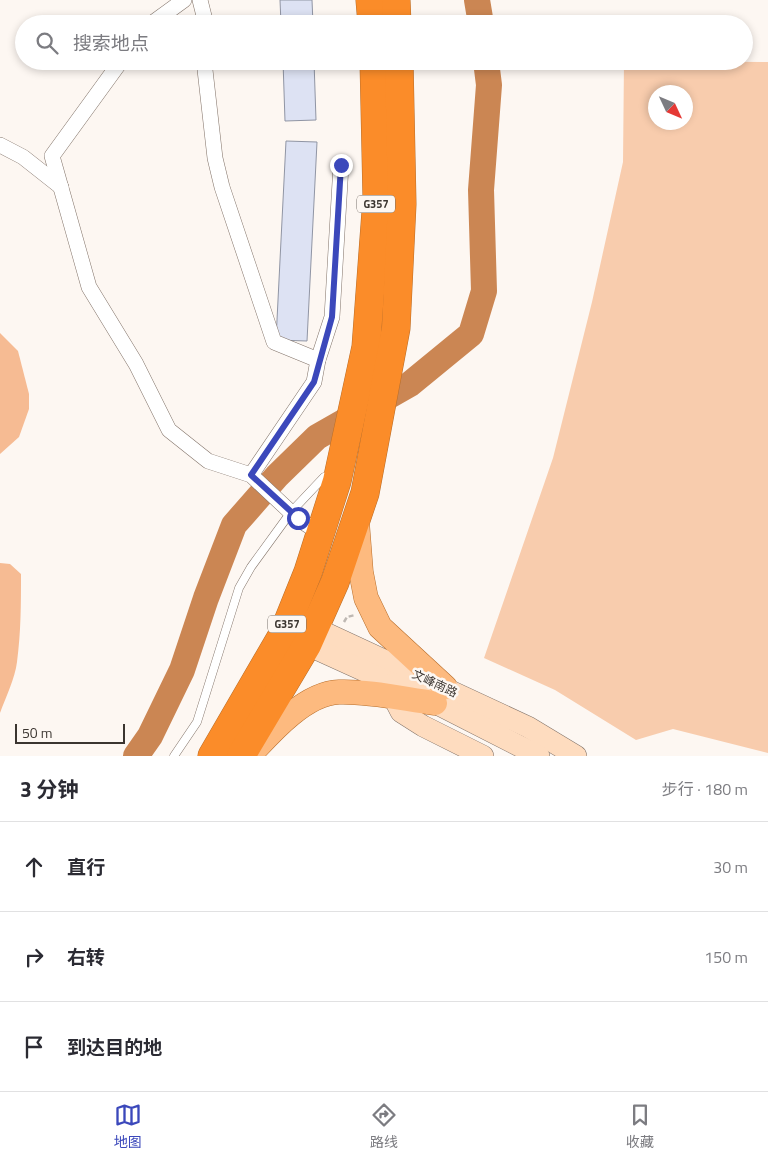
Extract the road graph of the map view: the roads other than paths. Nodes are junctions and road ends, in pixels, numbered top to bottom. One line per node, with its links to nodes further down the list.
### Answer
1 (184, 0): 5 (street)
2 (200, 0): 6 (street)
3 (370, 0): 7 (highway)
4 (396, 0): 8 (highway)
5 (163, 15)
6 (204, 15)
7 (371, 15)
8 (397, 15)
9 (114, 70): 15 (street)
10 (205, 70): 16 (street)
11 (374, 70): 18 (highway, G357)
12 (399, 70): 19 (highway, G357)
13 (0, 145): 15 (street)
14 (341, 165): 16 (street)
15 (61, 187): 17 (street)
16 (318, 360): 17 (street)
17 (251, 475): 20 (street)
18 (338, 477): 20 (lane); 21 (highway, G357)
19 (361, 505): 22 (highway, G357); 24 (main road)
20 (291, 512): 21 (street); 26 (lane)
21 (320, 533): 22 (highway, G357)
22 (298, 631): 23 (main road); 24 (main road, 文峰南路); 27 (highway, G357); 28 (highway, G357)
23 (389, 689): 24 (main road); 25 (main road); 29 (main road)
24 (440, 695): 30 (main road, 文峰南路); 31 (main road, 文峰南路)
25 (480, 755)
26 (174, 756)
27 (212, 756)
28 (241, 756)
29 (249, 756)
30 (539, 756)
31 (576, 756)

